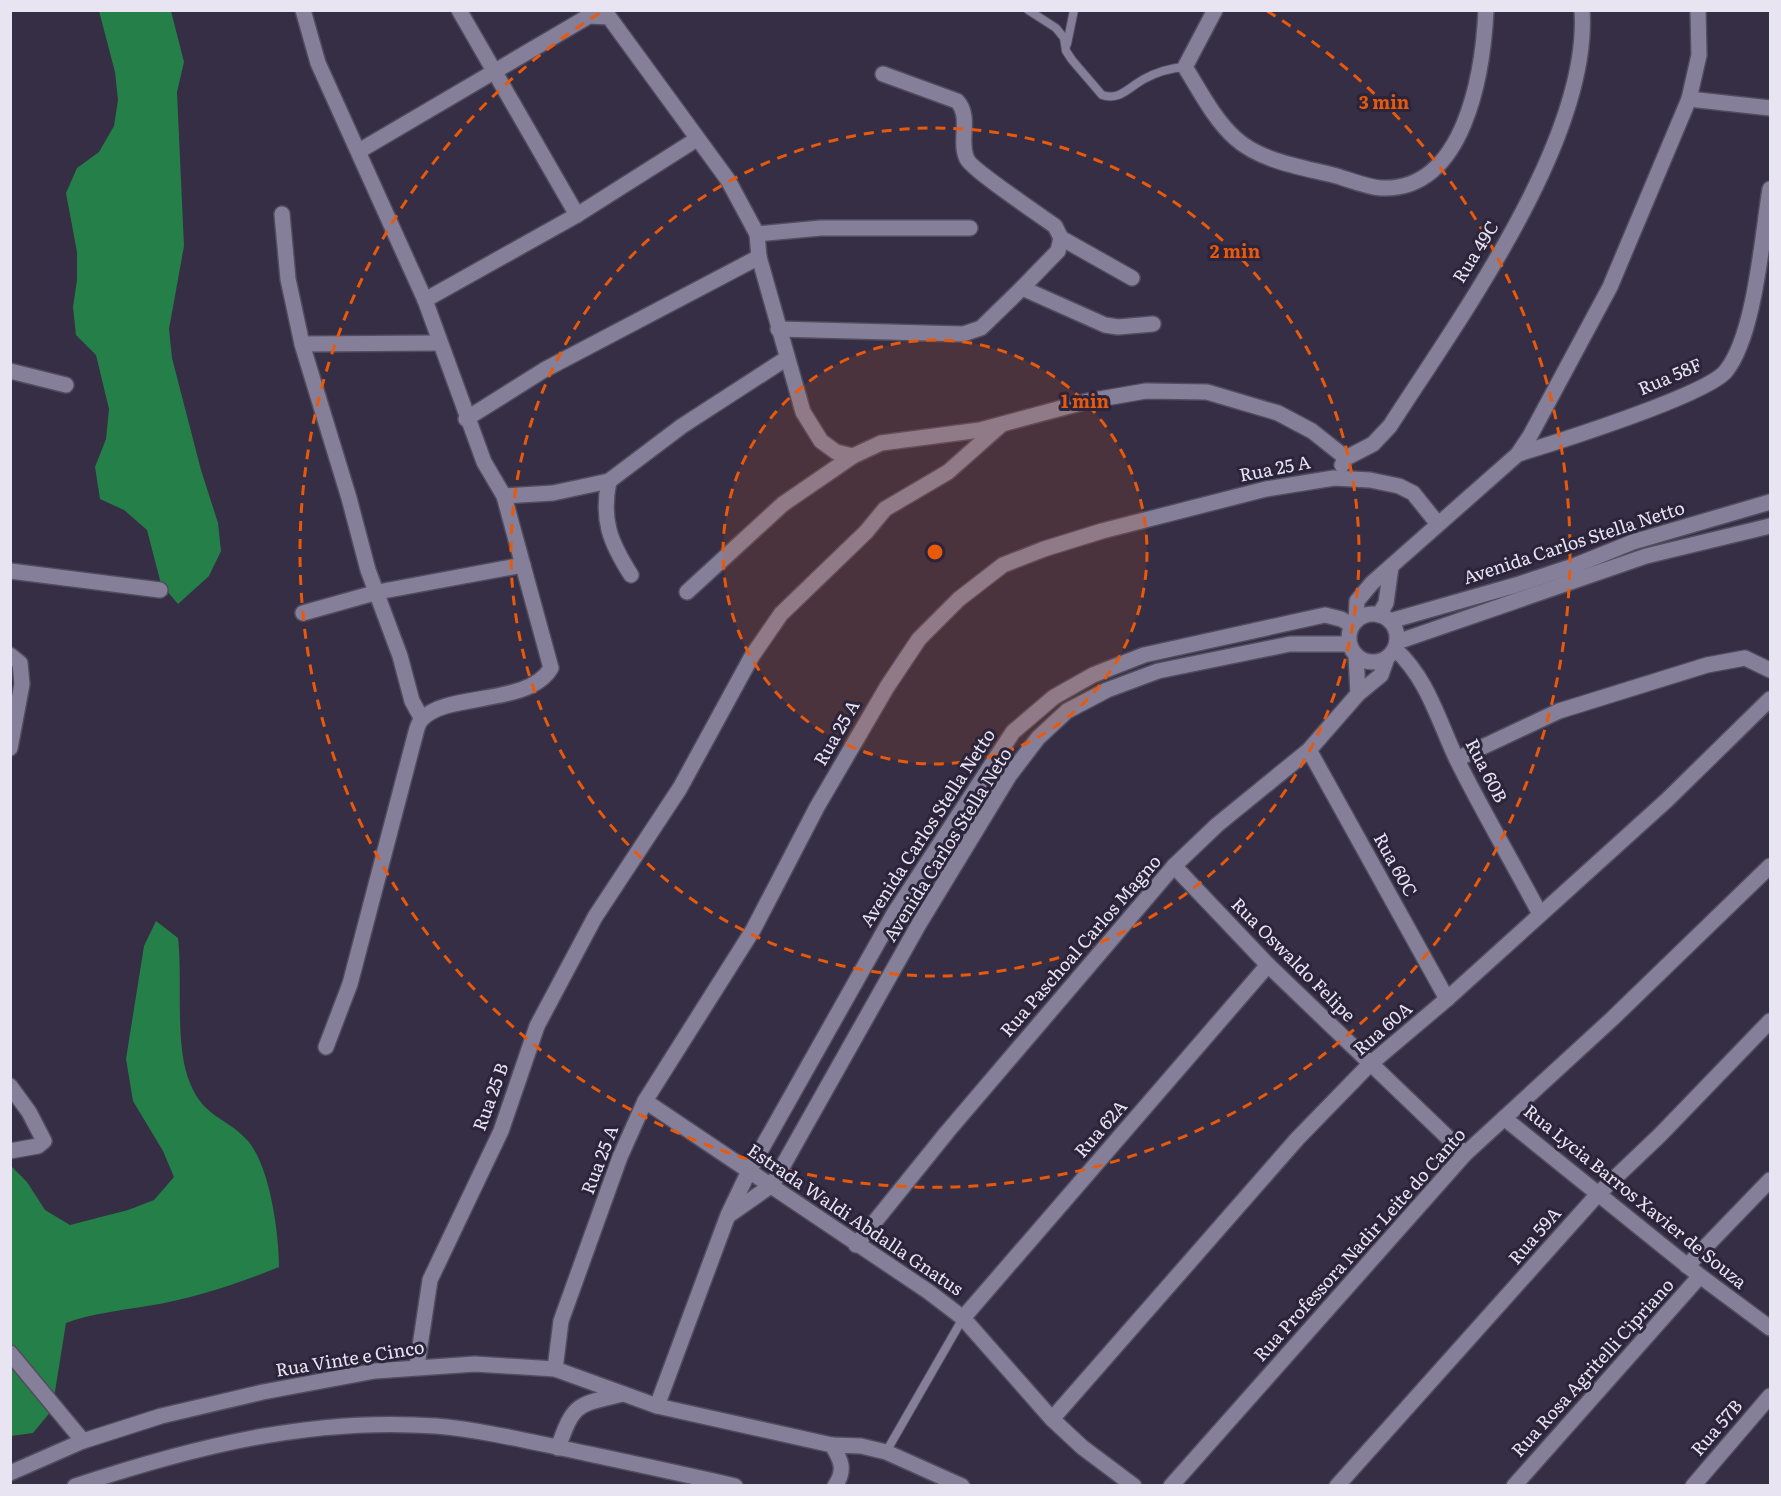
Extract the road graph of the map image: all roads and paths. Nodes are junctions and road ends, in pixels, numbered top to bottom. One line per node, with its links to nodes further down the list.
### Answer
1 (303, 10): 16 (street)
2 (459, 10): 11 (street)
3 (1028, 10): 9 (lane)
4 (1074, 10): 9 (lane)
5 (1215, 10): 10 (street)
6 (1486, 10): 10 (street)
7 (1582, 10): 38 (street, Rua 49C)
8 (1698, 10): 13 (street)
9 (1066, 51): 10 (lane)
10 (1185, 67)
11 (493, 72): 15 (street); 16 (street); 19 (street)
12 (883, 74): 22 (street)
13 (1689, 99): 14 (street); 36 (street)
14 (1770, 108)
15 (697, 139): 19 (street); 21 (street)
16 (359, 151): 26 (street)
17 (1770, 189): 36 (street, Rua 58F)
18 (282, 214): 30 (street)
19 (577, 215): 26 (street)
20 (970, 228): 21 (street)
21 (757, 234): 23 (street)
22 (1061, 238): 24 (street); 25 (street)
23 (759, 257): 28 (street); 34 (street)
24 (1132, 278)
25 (1022, 288): 27 (street); 28 (street)
26 (425, 300): 29 (street)
27 (1153, 324)
28 (778, 329): 31 (street)
29 (440, 343): 30 (street); 34 (street)
30 (302, 344): 50 (street)
31 (787, 358): 37 (street); 40 (street)
32 (10, 371): 33 (street)
33 (66, 385)
34 (466, 419): 41 (street)
35 (1001, 425): 37 (street); 38 (street); 91 (street, Rua 25 B)
36 (1518, 454): 43 (street)
37 (853, 456): 51 (street)
38 (1346, 458): 39 (street)
39 (1334, 478): 43 (street, Rua 25 A); 76 (street, Rua 25 A)
40 (609, 481): 41 (street); 48 (street)
41 (504, 496): 45 (street)
42 (1770, 502): 53 (street, Avenida Carlos Stella Netto)
43 (1438, 524): 46 (street)
44 (1770, 526): 56 (street)
45 (524, 566): 50 (street); 63 (street)
46 (1391, 567): 53 (street); 54 (street)
47 (10, 571): 49 (street)
48 (631, 575)
49 (160, 590)
50 (378, 592): 52 (street); 63 (street)
51 (687, 592)
52 (303, 613)
53 (1385, 618): 54 (street); 56 (street)
54 (1354, 623): 55 (street); 80 (street, Avenida Carlos Stella Netto)
55 (1352, 650): 56 (street); 61 (street); 82 (street, Avenida Carlos Stella Neto)
56 (1393, 650): 61 (street, Rua Paschoal Carlos Magno); 66 (street, Rua 60B)
57 (1770, 653): 59 (street)
58 (10, 655): 64 (street)
59 (1745, 658): 60 (street); 66 (street)
60 (1770, 670)
61 (1358, 694): 65 (street, Rua Paschoal Carlos Magno)
62 (1770, 699): 69 (street, Rua 60A)
63 (422, 719): 73 (street)
64 (10, 748)
65 (1308, 750): 67 (street, Rua Paschoal Carlos Magno); 71 (street, Rua 60C)
66 (1457, 759): 69 (street, Rua 60B)
67 (1174, 866): 70 (street, Rua Oswaldo Felipe); 85 (street, Rua Paschoal Carlos Magno)
68 (1770, 866): 77 (street, Rua Professora Nadir Leite do Canto)
69 (1540, 914): 71 (street, Rua 60A)
70 (1268, 965): 74 (street, Rua Oswaldo Felipe); 88 (street, Rua 62A)
71 (1447, 999): 74 (street, Rua 60A)
72 (1770, 1021): 83 (street, Rua 59A)
73 (326, 1047)
74 (1370, 1065): 79 (street, Rua Oswaldo Felipe); 96 (street, Rua 60A)
75 (10, 1086): 78 (street)
76 (645, 1101): 80 (street, Estrada Waldi Abdalla Gnatus); 92 (street, Rua 25 A)
77 (1504, 1118): 79 (street, Rua Professora Nadir Leite do Canto); 83 (street, Rua Lycia Barros Xavier de Souza)
78 (10, 1151)
79 (1465, 1154): 107 (street, Rua Professora Nadir Leite do Canto)
80 (749, 1171): 82 (street, Estrada Waldi Abdalla Gnatus); 84 (street)
81 (1770, 1180): 86 (street, Rua Rosa Agritelli Cipriano)
82 (772, 1185): 84 (street, Avenida Carlos Stella Neto); 85 (street, Estrada Waldi Abdalla Gnatus)
83 (1599, 1194): 86 (street, Rua Lycia Barros Xavier de Souza); 108 (street, Rua 59A)
84 (728, 1215): 95 (street)
85 (856, 1245): 88 (street, Estrada Waldi Abdalla Gnatus)
86 (1687, 1266): 87 (street, Rua Lycia Barros Xavier de Souza)
87 (1700, 1276): 89 (street, Rua Lycia Barros Xavier de Souza); 109 (street, Rua Rosa Agritelli Cipriano)
88 (963, 1318): 96 (street, Estrada Waldi Abdalla Gnatus); 100 (lane)
89 (1770, 1328)
90 (10, 1353): 97 (street)
91 (417, 1366): 92 (street, Rua Vinte e Cinco); 97 (street, Rua Vinte e Cinco)
92 (555, 1369): 93 (street, Rua Vinte e Cinco)
93 (622, 1394): 95 (street, Rua Vinte e Cinco); 99 (street)
94 (1770, 1396): 110 (street, Rua 57B)
95 (657, 1406): 98 (street, Rua Vinte e Cinco)
96 (1052, 1419): 106 (street, Estrada Waldi Abdalla Gnatus)
97 (83, 1440): 101 (street, Rua Vinte e Cinco)
98 (832, 1445): 100 (street, Rua Vinte e Cinco); 104 (street)
99 (558, 1448): 102 (street); 103 (street)
100 (886, 1452): 105 (street, Rua Vinte e Cinco)
101 (10, 1473)
102 (75, 1485)
103 (735, 1485)
104 (835, 1485)
105 (962, 1485)
106 (1134, 1485)
107 (1171, 1485)
108 (1337, 1485)
109 (1514, 1485)
110 (1693, 1485)

